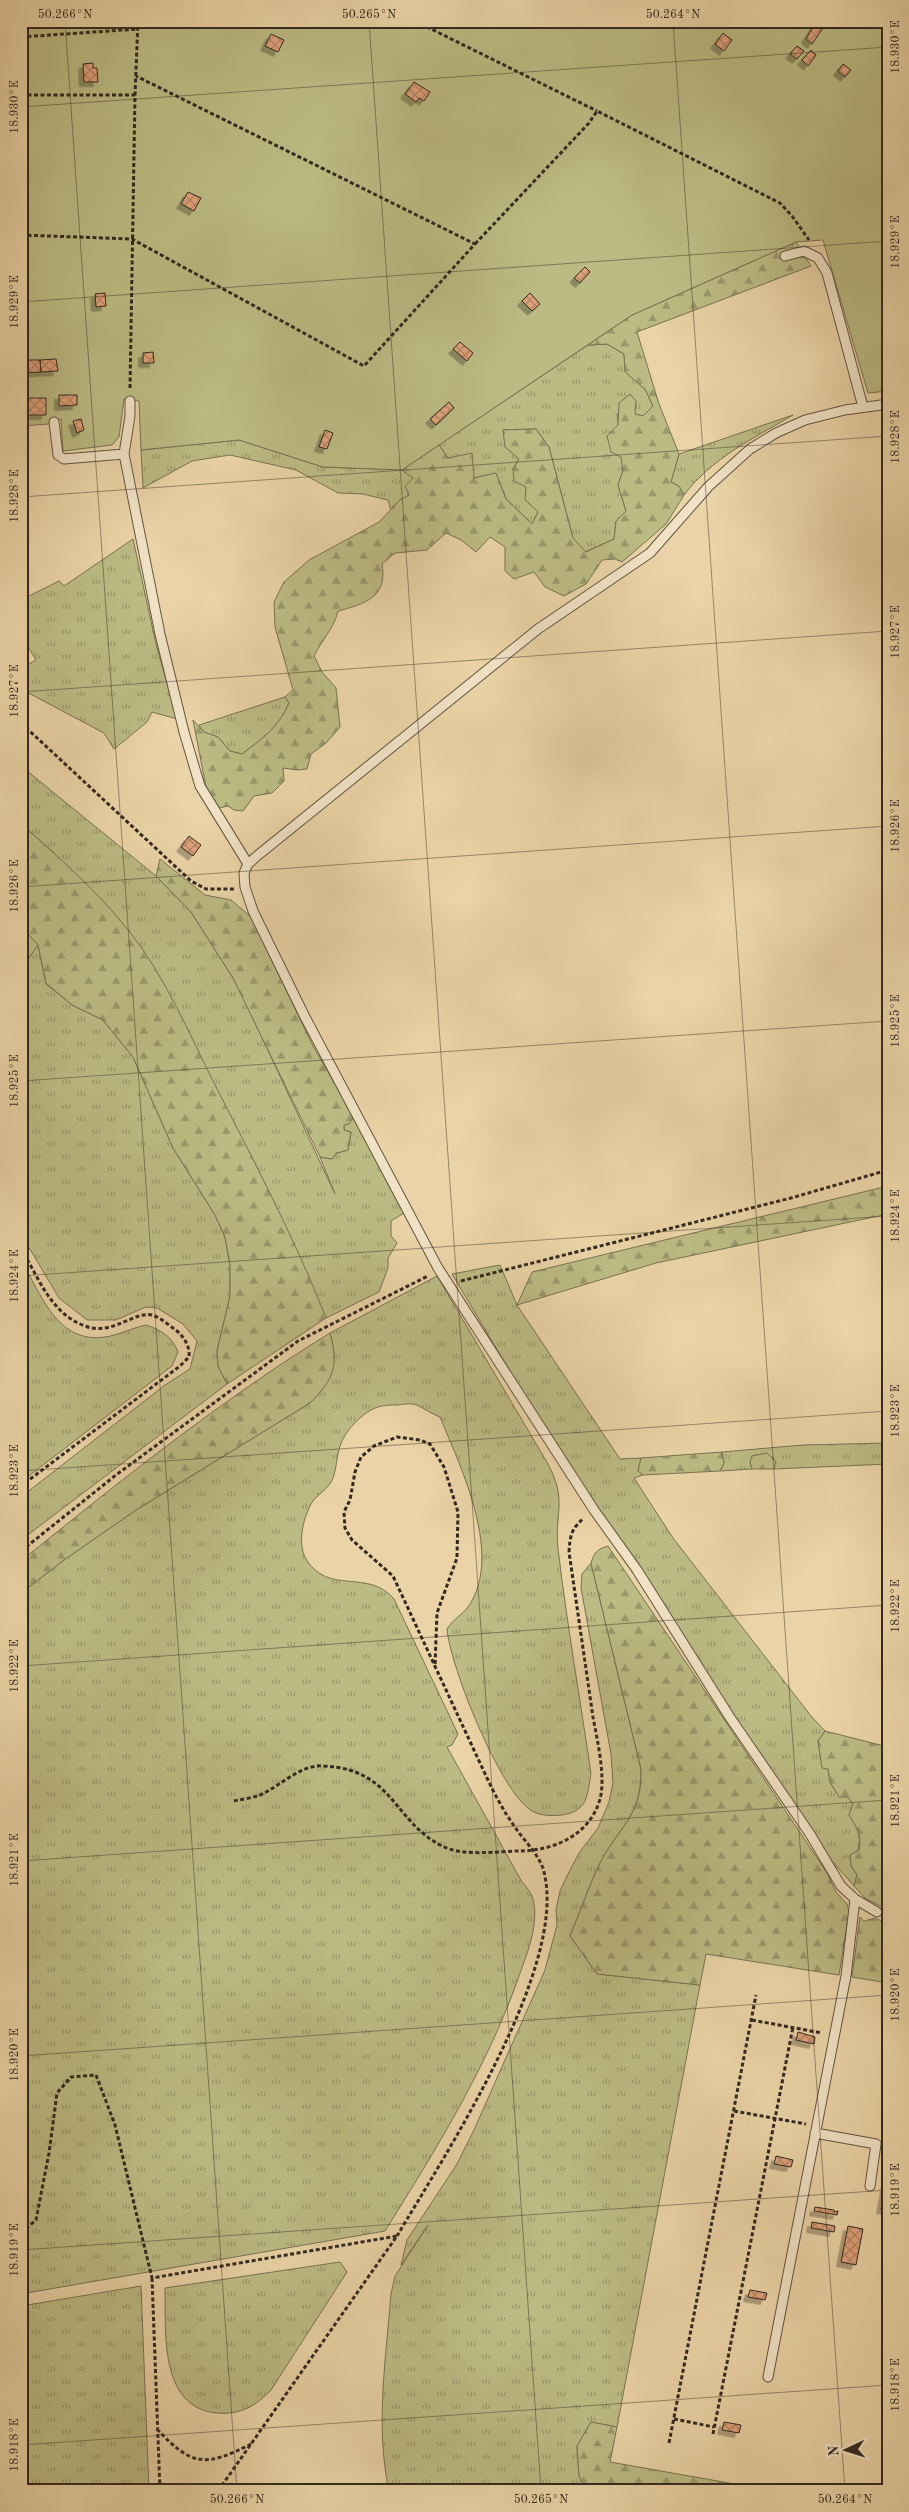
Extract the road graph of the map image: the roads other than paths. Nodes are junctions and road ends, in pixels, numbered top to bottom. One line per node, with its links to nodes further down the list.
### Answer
1 (785, 256): 4 (lane)
2 (130, 402): 6 (lane)
3 (888, 404): 4 (lane)
4 (863, 407): 7 (lane)
5 (54, 422): 6 (lane)
6 (124, 454): 7 (lane)
7 (248, 864): 8 (lane)
8 (855, 1899): 9 (lane); 10 (lane)
9 (877, 1912)
10 (815, 2133): 11 (lane); 12 (lane)
11 (870, 2186)
12 (768, 2377)

